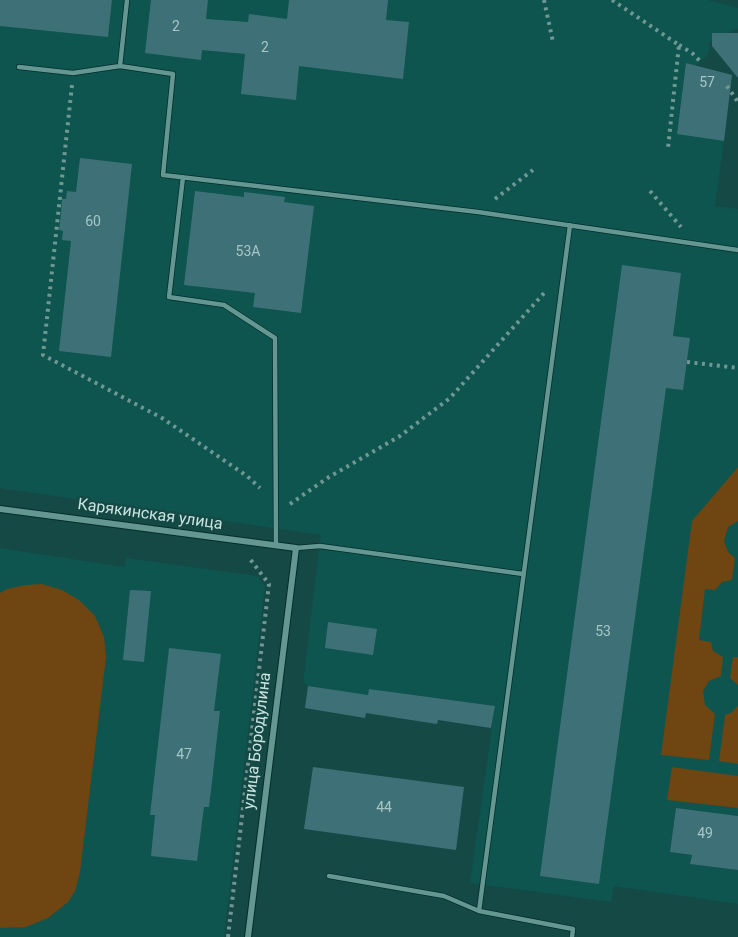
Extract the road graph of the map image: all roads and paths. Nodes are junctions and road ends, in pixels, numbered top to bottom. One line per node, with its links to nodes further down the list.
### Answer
1 (127, 0): 7 (lane)
2 (544, 0): 4 (path)
3 (612, 0): 5 (path)
4 (553, 42)
5 (679, 45): 6 (path); 12 (path)
6 (700, 61)
7 (120, 66): 9 (lane); 14 (lane)
8 (19, 67): 9 (lane)
9 (73, 73): 23 (path)
10 (727, 86): 11 (path)
11 (738, 102)
12 (668, 148)
13 (533, 170): 16 (path)
14 (183, 177): 16 (lane); 25 (lane)
15 (650, 191): 18 (path)
16 (478, 212): 17 (lane)
17 (570, 225): 18 (lane); 20 (lane)
18 (694, 243): 19 (lane)
19 (738, 250)
20 (564, 270): 25 (path); 29 (lane)
21 (687, 362): 22 (path)
22 (738, 368)
23 (261, 489)
24 (0, 509): 26 (street, Карякинская улица)
25 (276, 514): 26 (lane)
26 (276, 546): 27 (street, Карякинская улица)
27 (296, 548): 29 (lane); 33 (street, улица Бородулина)
28 (249, 558): 32 (path)
29 (523, 574): 31 (lane)
30 (329, 876): 31 (lane)
31 (479, 911): 34 (lane)
32 (228, 937)
33 (248, 937)
34 (572, 937)

